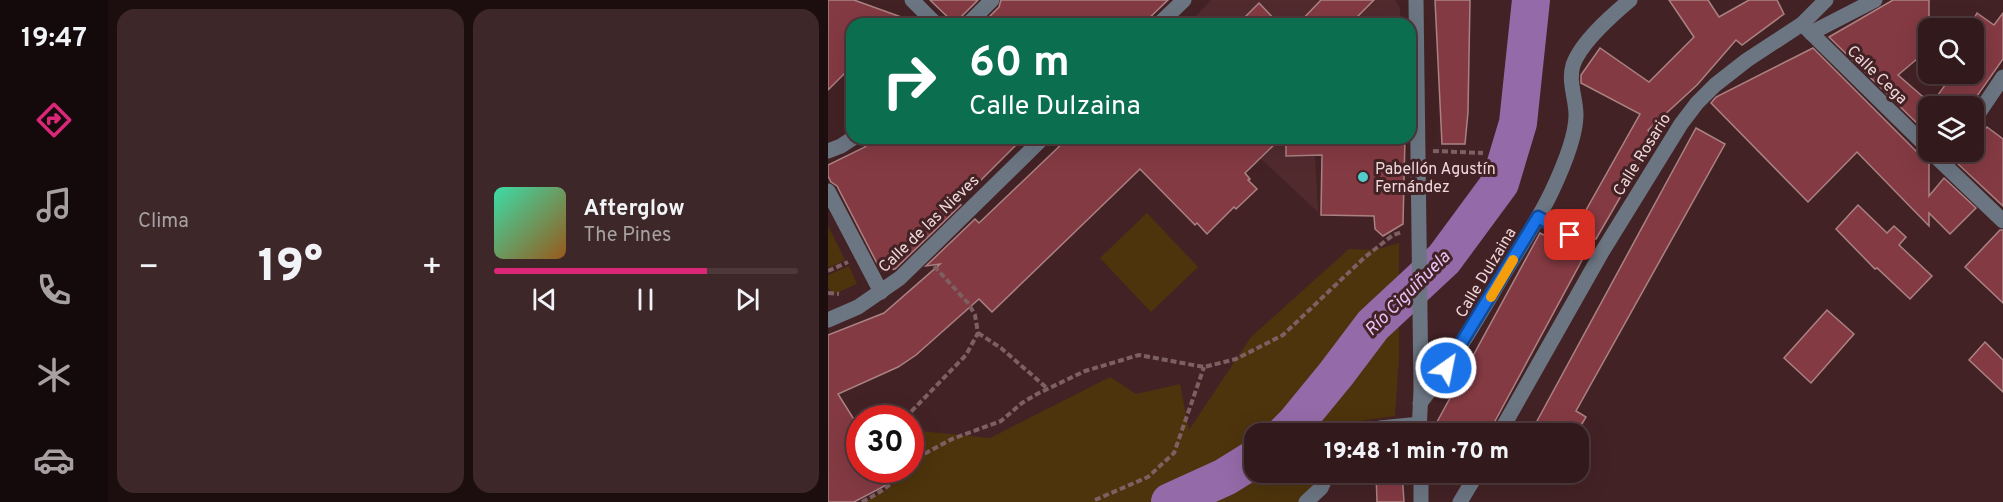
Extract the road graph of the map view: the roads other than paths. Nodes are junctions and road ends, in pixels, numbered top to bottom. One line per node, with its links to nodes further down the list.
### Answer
1 (912, 0): 8 (street)
2 (992, 0): 9 (street)
3 (1184, 0): 10 (street)
4 (1416, 0): 25 (street)
5 (1630, 0): 20 (street, Calle Dulzaina)
6 (1826, 0): 11 (street, Calle Rosario)
7 (1875, 0): 11 (street, Calle Rosario)
8 (930, 18)
9 (974, 18)
10 (1165, 18)
11 (1806, 29): 14 (street, Calle Cega); 27 (street, Calle Rosario)
12 (2003, 77): 13 (street)
13 (1984, 105)
14 (1918, 134)
15 (846, 143): 17 (street)
16 (1037, 144): 23 (street, Calle de las Nieves)
17 (828, 151)
18 (1947, 162): 21 (street, Calle Cega)
19 (828, 191): 23 (street)
20 (1538, 217): 22 (street, Calle Dulzaina); 25 (street, Calle Dulzaina)
21 (2003, 220)
22 (1570, 235)
23 (881, 292): 24 (street, Calle de las Nieves)
24 (828, 320)
25 (1420, 403): 26 (street)
26 (1420, 423)
27 (1505, 423)
28 (1323, 483): 31 (street)
29 (1421, 483): 32 (street)
30 (1471, 483): 33 (street)
31 (1306, 502)
32 (1422, 502)
33 (1460, 502)

